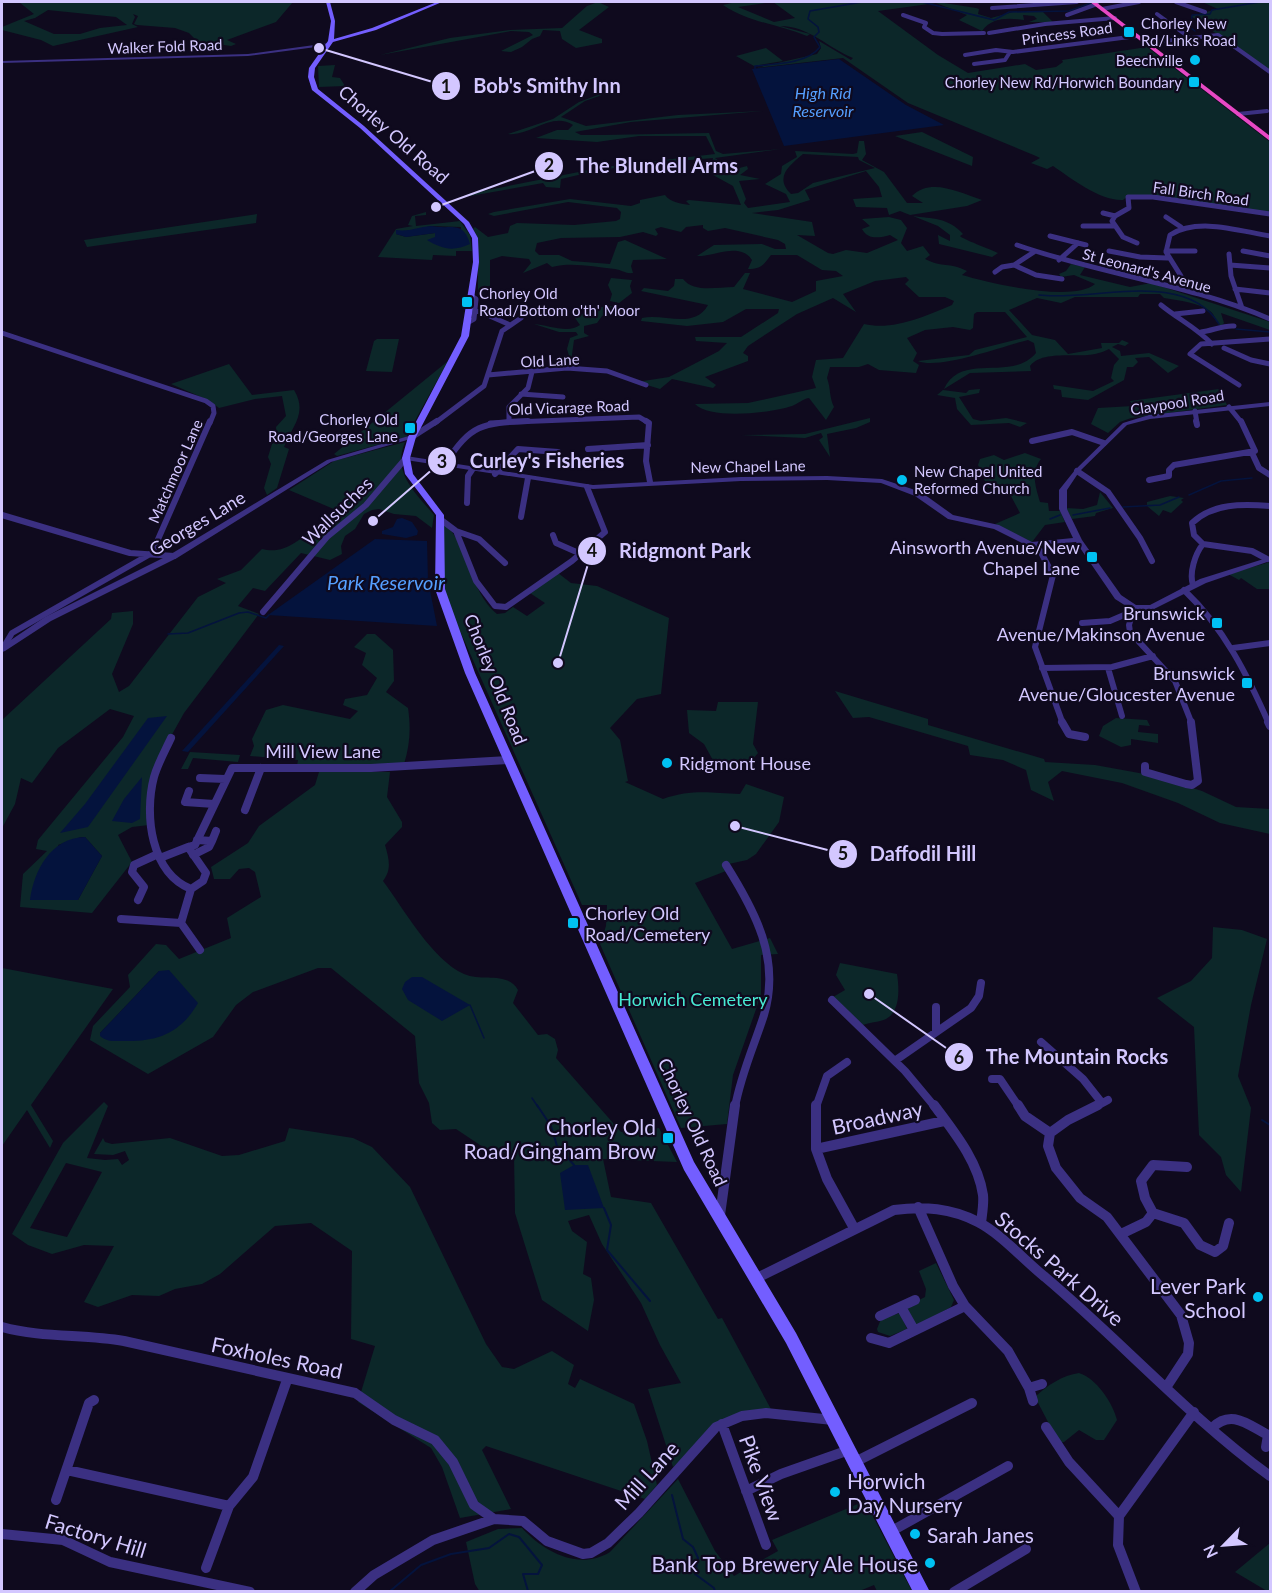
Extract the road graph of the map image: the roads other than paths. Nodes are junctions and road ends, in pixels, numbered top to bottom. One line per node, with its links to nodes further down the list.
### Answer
1 (328, 2): 17 (main road)
2 (440, 2): 17 (main road)
3 (1077, 2): 7 (street)
4 (1139, 2): 6 (street)
5 (1176, 2): 9 (street)
6 (1097, 5): 11 (street); 12 (highway)
7 (992, 8)
8 (1157, 14): 16 (street)
9 (1196, 14)
10 (903, 15): 14 (street)
11 (1067, 15)
12 (1115, 18): 14 (street); 15 (highway)
13 (1028, 31): 14 (street)
14 (992, 33)
15 (1137, 36): 18 (highway); 19 (street, Princess Road)
16 (1190, 38): 18 (street); 23 (street)
17 (330, 43): 21 (street, Walker Fold Road); 58 (main road, Chorley Old Road)
18 (1147, 43): 25 (highway)
19 (1010, 52): 20 (street, Princess Road); 22 (street)
20 (965, 55)
21 (2, 62)
22 (974, 64)
23 (1270, 72)
24 (1267, 111): 25 (street)
25 (1238, 114): 26 (highway)
26 (1270, 138)
27 (1102, 213): 29 (street)
28 (1270, 214): 29 (street, Fall Birch Road)
29 (1115, 216): 32 (street)
30 (1165, 216): 33 (street)
31 (1082, 225): 32 (street)
32 (1115, 226): 37 (street)
33 (1181, 227): 35 (street); 41 (street)
34 (1050, 236): 36 (street)
35 (1270, 236)
36 (1078, 243): 39 (street); 48 (street)
37 (1137, 243)
38 (1017, 245): 44 (street, St Leonard's Avenue)
39 (1086, 245)
40 (1109, 250): 47 (street)
41 (1166, 251): 42 (street); 47 (street)
42 (1193, 251)
43 (1248, 251): 46 (street)
44 (1034, 252): 48 (street, St Leonard's Avenue); 49 (street)
45 (1230, 255): 50 (street)
46 (1270, 256)
47 (1167, 258): 55 (street)
48 (1059, 260): 55 (street, St Leonard's Avenue)
49 (1014, 265): 52 (street); 54 (street)
50 (1230, 265): 51 (street); 56 (street)
51 (1268, 268): 53 (street)
52 (994, 273)
53 (1270, 274)
54 (1063, 279)
55 (1181, 289): 60 (street, St Leonard's Avenue)
56 (1235, 289): 57 (street); 60 (street)
57 (1270, 293)
58 (471, 296): 61 (street); 66 (main road, Chorley Old Road)
59 (1163, 307): 63 (street)
60 (1242, 308): 65 (street, St Leonard's Avenue)
61 (476, 310): 66 (street); 67 (street)
62 (1203, 311): 63 (street)
63 (1174, 314): 69 (street)
64 (521, 318): 67 (street)
65 (1270, 320)
66 (467, 323): 86 (main road, Chorley Old Road)
67 (508, 324): 76 (street)
68 (1234, 326): 69 (street)
69 (1201, 332): 72 (street)
70 (2, 333): 116 (street, Matchmoor Lane)
71 (1270, 339): 72 (street)
72 (1212, 344): 78 (street)
73 (1224, 348): 74 (street)
74 (1270, 364)
75 (532, 372): 76 (street, Old Lane); 77 (street, Old Lane); 79 (street)
76 (488, 375): 86 (street)
77 (646, 385)
78 (1239, 385)
79 (521, 394): 80 (street); 84 (street)
80 (563, 397)
81 (1270, 405): 82 (street, Claypool Road)
82 (1229, 407): 83 (street, Claypool Road); 92 (street)
83 (1195, 411): 85 (street); 88 (street, Claypool Road)
84 (509, 421): 89 (street, Old Vicarage Road); 94 (street, Old Vicarage Road)
85 (1197, 425)
86 (412, 437): 93 (main road, Chorley Old Road); 117 (street, Georges Lane)
87 (1032, 441): 88 (street)
88 (1104, 443): 96 (street, Claypool Road)
89 (648, 445): 90 (street); 103 (street, Old Vicarage Road)
90 (588, 449)
91 (558, 452): 98 (street)
92 (1252, 453): 100 (street); 102 (street)
93 (406, 458): 94 (street, New Chapel Lane); 97 (main road, Chorley Old Road); 99 (street, Wallsuches)
94 (445, 464): 95 (street, New Chapel Lane)
95 (472, 470): 98 (street, New Chapel Lane); 105 (street)
96 (1077, 471): 112 (street, Claypool Road); 119 (street)
97 (409, 474): 99 (street); 109 (main road, Chorley Old Road)
98 (495, 474): 101 (street, New Chapel Lane)
99 (393, 475): 124 (street, Wallsuches)
100 (1270, 475)
101 (528, 478): 104 (street, New Chapel Lane); 108 (street)
102 (1149, 480)
103 (650, 482): 104 (street, New Chapel Lane); 114 (street, New Chapel Lane)
104 (587, 487): 115 (street)
105 (467, 503)
106 (1270, 506): 113 (street)
107 (2, 515): 116 (street)
108 (512, 516)
109 (440, 519): 110 (street); 138 (main road, Chorley Old Road)
110 (456, 531): 115 (street); 120 (street)
111 (553, 535): 115 (street)
112 (1078, 540): 114 (street, New Chapel Lane); 123 (street, Claypool Road)
113 (1203, 544): 118 (street); 121 (street)
114 (1037, 545): 132 (street)
115 (580, 554)
116 (148, 556): 117 (street); 130 (street)
117 (174, 556): 130 (street, Georges Lane)
118 (1269, 559): 121 (street)
119 (1152, 561)
120 (505, 564)
121 (1193, 585): 122 (street)
122 (1185, 590): 123 (street); 129 (street)
123 (1132, 610): 126 (street); 131 (street)
124 (263, 612)
125 (1082, 623): 126 (street)
126 (1091, 624): 127 (street)
127 (1088, 632)
128 (1270, 643): 129 (street)
129 (1233, 648): 135 (street)
130 (2, 649)
131 (1153, 656): 133 (street); 139 (street)
132 (1042, 668): 133 (street); 136 (street)
133 (1108, 668): 134 (street)
134 (1122, 716)
135 (1270, 726)
136 (1085, 737)
137 (171, 738): 150 (street)
138 (508, 760): 140 (street, Mill View Lane); 171 (main road, Chorley Old Road)
139 (1145, 766)
140 (261, 768): 142 (street, Mill View Lane); 145 (street)
141 (200, 778): 142 (street)
142 (225, 780): 144 (street)
143 (189, 791): 144 (street)
144 (214, 804): 147 (street)
145 (245, 810)
146 (216, 831): 148 (street)
147 (196, 840): 148 (street); 149 (street)
148 (212, 841): 149 (street)
149 (190, 851): 150 (street); 152 (street)
150 (159, 856): 152 (street); 153 (street)
151 (726, 865): 171 (street)
152 (191, 889): 155 (street)
153 (138, 900)
154 (121, 919): 155 (street)
155 (182, 923): 156 (street)
156 (200, 950)
157 (981, 983): 160 (street)
158 (832, 1000): 162 (street)
159 (936, 1006): 160 (street)
160 (936, 1032): 162 (street)
161 (1041, 1041): 166 (street)
162 (896, 1060): 165 (street)
163 (847, 1062): 167 (street)
164 (999, 1077): 166 (street)
165 (944, 1121): 167 (street, Broadway); 172 (street)
166 (1050, 1133): 175 (street)
167 (816, 1149): 174 (street)
168 (1187, 1167): 170 (street)
169 (918, 1207): 172 (street, Stocks Park Drive); 174 (street, Stocks Park Drive); 178 (street)
170 (1153, 1213): 173 (street); 175 (street)
171 (719, 1216): 176 (main road, Chorley Old Road)
172 (981, 1223): 186 (street, Stocks Park Drive)
173 (1229, 1223)
174 (854, 1228): 176 (street, Stocks Park Drive)
175 (1121, 1234): 186 (street)
176 (758, 1278): 192 (main road, Chorley Old Road)
177 (915, 1300): 179 (street)
178 (965, 1306): 182 (street); 187 (street)
179 (901, 1307): 180 (street); 182 (street)
180 (880, 1316)
181 (2, 1327): 184 (street, Foxholes Road)
182 (914, 1330): 183 (street)
183 (871, 1338)
184 (287, 1380): 203 (street); 205 (street, Foxholes Road)
185 (1042, 1384): 187 (street)
186 (1167, 1386): 191 (street, Stocks Park Drive)
187 (1029, 1388): 189 (street)
188 (94, 1400): 199 (street)
189 (1034, 1401)
190 (972, 1403): 197 (street)
191 (1194, 1412): 195 (street, Stocks Park Drive); 204 (street)
192 (833, 1420): 193 (street, Mill Lane); 197 (main road, Chorley Old Road)
193 (722, 1424): 201 (street, Pike View); 205 (street, Mill Lane)
194 (1046, 1427): 204 (street)
195 (1212, 1428): 196 (street); 200 (street, Stocks Park Drive)
196 (1268, 1440)
197 (852, 1456): 201 (street); 206 (main road, Chorley Old Road)
198 (1008, 1466): 206 (street)
199 (67, 1470): 202 (street); 203 (street)
200 (1270, 1476)
201 (746, 1491): 208 (street, Pike View)
202 (56, 1500)
203 (229, 1506): 210 (street)
204 (1119, 1516): 215 (street)
205 (494, 1519): 212 (street)
206 (890, 1532): 213 (main road, Chorley Old Road)
207 (2, 1534): 211 (street, Factory Hill)
208 (766, 1545)
209 (1026, 1549): 214 (street)
210 (206, 1568)
211 (250, 1592)
212 (355, 1592)
213 (922, 1592)
214 (954, 1592)
215 (1136, 1592)

